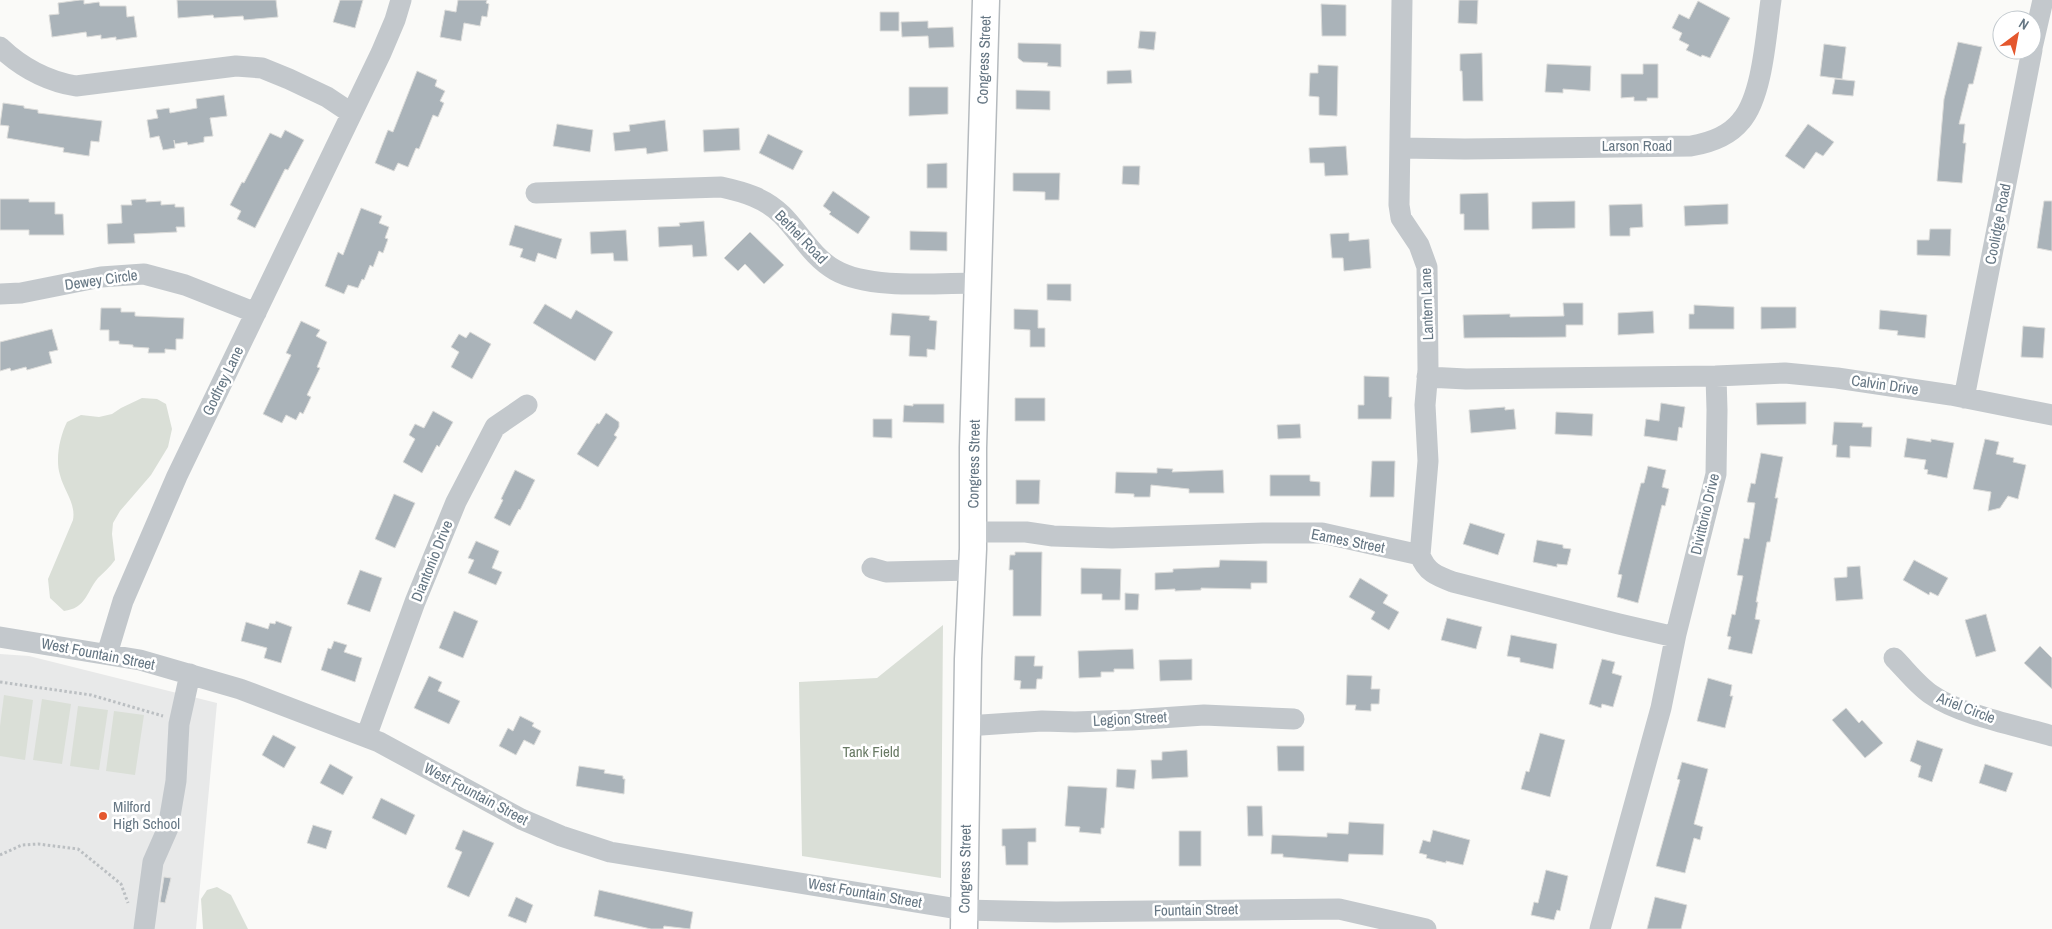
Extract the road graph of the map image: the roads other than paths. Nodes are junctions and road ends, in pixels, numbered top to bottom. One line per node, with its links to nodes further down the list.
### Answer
1 (400, 0): 7 (street, Godfrey Lane)
2 (986, 0): 10 (main road, Congress Street)
3 (1402, 0): 8 (street, Lantern Lane)
4 (1771, 0): 8 (street, Larson Road)
5 (0, 47): 7 (street)
6 (2030, 60): 15 (street, Coolidge Road)
7 (351, 113): 12 (street, Godfrey Lane)
8 (1400, 148): 14 (street, Lantern Lane)
9 (536, 193): 10 (street, Bethel Road)
10 (978, 283): 18 (main road, Congress Street)
11 (0, 294): 12 (street, Dewey Circle)
12 (256, 313): 24 (street, Godfrey Lane)
13 (1716, 376): 14 (street); 15 (street, Calvin Drive); 22 (street, Divittorio Drive)
14 (1427, 377): 19 (street, Lantern Lane)
15 (1964, 398): 17 (street, Calvin Drive)
16 (527, 404): 30 (street, Diantonio Drive)
17 (2052, 415)
18 (972, 532): 19 (street, Eames Street); 21 (main road, Congress Street)
19 (1420, 555): 22 (street)
20 (872, 568): 21 (street)
21 (972, 570): 28 (main road, Congress Street)
22 (1675, 637): 35 (street, Divittorio Drive)
23 (0, 638): 24 (street, West Fountain Street)
24 (106, 654): 26 (street, West Fountain Street)
25 (1894, 658): 29 (street, Ariel Circle)
26 (190, 674): 30 (street, West Fountain Street); 33 (street)
27 (1294, 718): 28 (street, Legion Street)
28 (967, 726): 31 (main road, Congress Street)
29 (2052, 736)
30 (366, 737): 31 (street, West Fountain Street)
31 (964, 919): 32 (street, Fountain Street)
32 (1194, 919): 34 (street, Fountain Street)
33 (144, 929)
34 (1426, 929)
35 (1600, 929)

